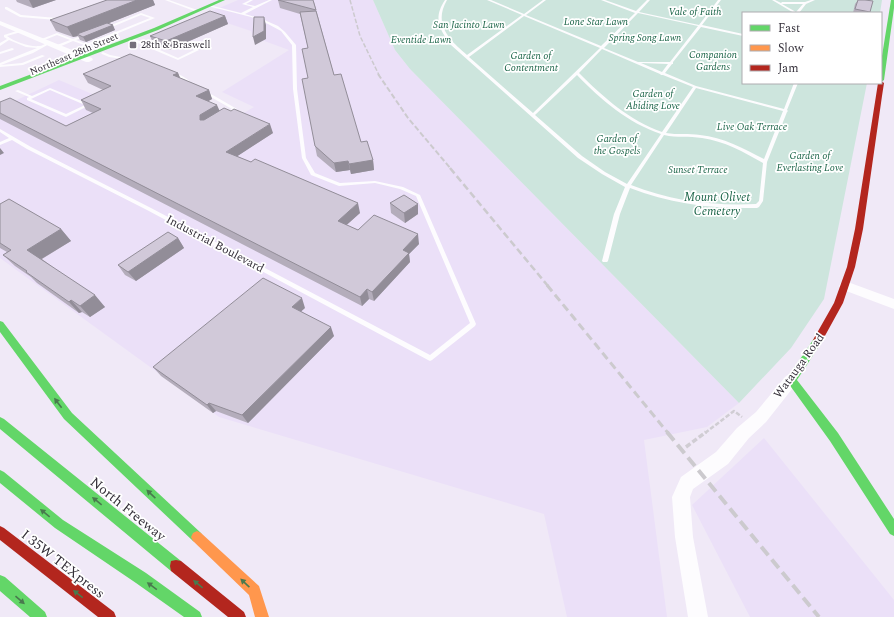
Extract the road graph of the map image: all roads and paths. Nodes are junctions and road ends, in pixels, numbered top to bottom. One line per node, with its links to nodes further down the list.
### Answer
1 (166, 0): 22 (lane)
2 (223, 0): 16 (main road, Northeast 28th Street)
3 (252, 0): 17 (lane)
4 (271, 0): 17 (lane)
5 (446, 0): 50 (lane)
6 (488, 0): 24 (lane)
7 (544, 0): 24 (lane)
8 (602, 0): 19 (lane)
9 (649, 0): 19 (lane)
10 (720, 0): 29 (lane)
11 (773, 0): 14 (lane)
12 (814, 0): 15 (lane)
13 (893, 0): 25 (main road)
14 (780, 3): 15 (lane); 20 (lane)
15 (805, 3): 21 (lane)
16 (209, 6): 22 (main road, Northeast 28th Street); 23 (lane)
17 (255, 7): 23 (lane)
18 (6, 8): 26 (lane)
19 (636, 12): 29 (lane); 43 (lane)
20 (794, 12)
21 (797, 12)
22 (193, 14): 31 (main road, Northeast 28th Street)
23 (241, 14): 74 (lane, Industrial Boulevard)
24 (524, 15): 43 (lane); 50 (lane)
25 (892, 16): 46 (main road)
26 (63, 17)
27 (0, 23): 32 (street)
28 (134, 26): 30 (lane); 31 (lane); 38 (lane)
29 (701, 26): 35 (lane); 54 (lane)
30 (100, 30)
31 (152, 30): 39 (main road, Northeast 28th Street); 51 (main road, Northeast 28th Street)
32 (20, 31): 36 (lane); 40 (street)
33 (94, 32): 38 (lane)
34 (0, 34): 36 (lane)
35 (742, 35)
36 (5, 36): 37 (lane)
37 (10, 39): 40 (lane); 41 (lane)
38 (74, 40): 40 (lane); 42 (lane)
39 (134, 40): 45 (lane); 48 (main road, Northeast 28th Street)
40 (40, 43): 42 (street); 55 (lane)
41 (0, 45)
42 (59, 47): 51 (street); 57 (main road)
43 (601, 48): 53 (lane); 59 (lane)
44 (12, 49): 47 (lane)
45 (197, 50)
46 (890, 50): 56 (main road)
47 (0, 53)
48 (103, 53): 51 (main road, Northeast 28th Street); 52 (lane)
49 (43, 56): 55 (lane)
50 (467, 57): 70 (lane)
51 (85, 58): 57 (main road, Northeast 28th Street); 65 (main road, Northeast 28th Street)
52 (136, 60)
53 (633, 61): 54 (lane); 60 (lane)
54 (672, 63): 60 (lane)
55 (0, 65)
56 (882, 65)
57 (48, 69): 64 (main road, Northeast 28th Street)
58 (172, 73): 71 (lane)
59 (578, 73): 70 (lane); 73 (lane)
60 (662, 74): 63 (lane)
61 (796, 84): 69 (lane)
62 (880, 84): 79 (main road, Watauga Road)
63 (695, 87): 69 (lane); 73 (lane)
64 (0, 88)
65 (17, 91): 66 (main road, Northeast 28th Street); 67 (lane)
66 (0, 98)
67 (30, 98): 67 (lane); 68 (lane)
68 (22, 101)
69 (786, 110): 76 (lane)
70 (533, 115): 77 (lane)
71 (223, 116)
72 (0, 130): 74 (lane, Industrial Boulevard)
73 (663, 134): 76 (lane); 77 (lane)
74 (12, 138): 75 (lane)
75 (0, 144)
76 (765, 162): 77 (lane)
77 (628, 186): 78 (lane)
78 (605, 261)
79 (844, 286): 80 (street); 82 (main road, Watauga Road)
80 (894, 304)
81 (0, 325): 94 (main road, one-way to 81)
82 (791, 380): 84 (street, Watauga Road); 87 (main road)
83 (0, 422): 93 (main road, North Freeway, one-way to 83)
84 (752, 425): 85 (path); 95 (street, Watauga Road)
85 (686, 447)
86 (0, 476): 92 (main road, one-way to 86)
87 (894, 530)
88 (0, 532): 91 (main road, I 35W TEXpress, one-way to 88)
89 (0, 582): 90 (main road, one-way to 90)
90 (40, 617)
91 (109, 617)
92 (195, 617)
93 (239, 617)
94 (262, 617)
95 (698, 617)

